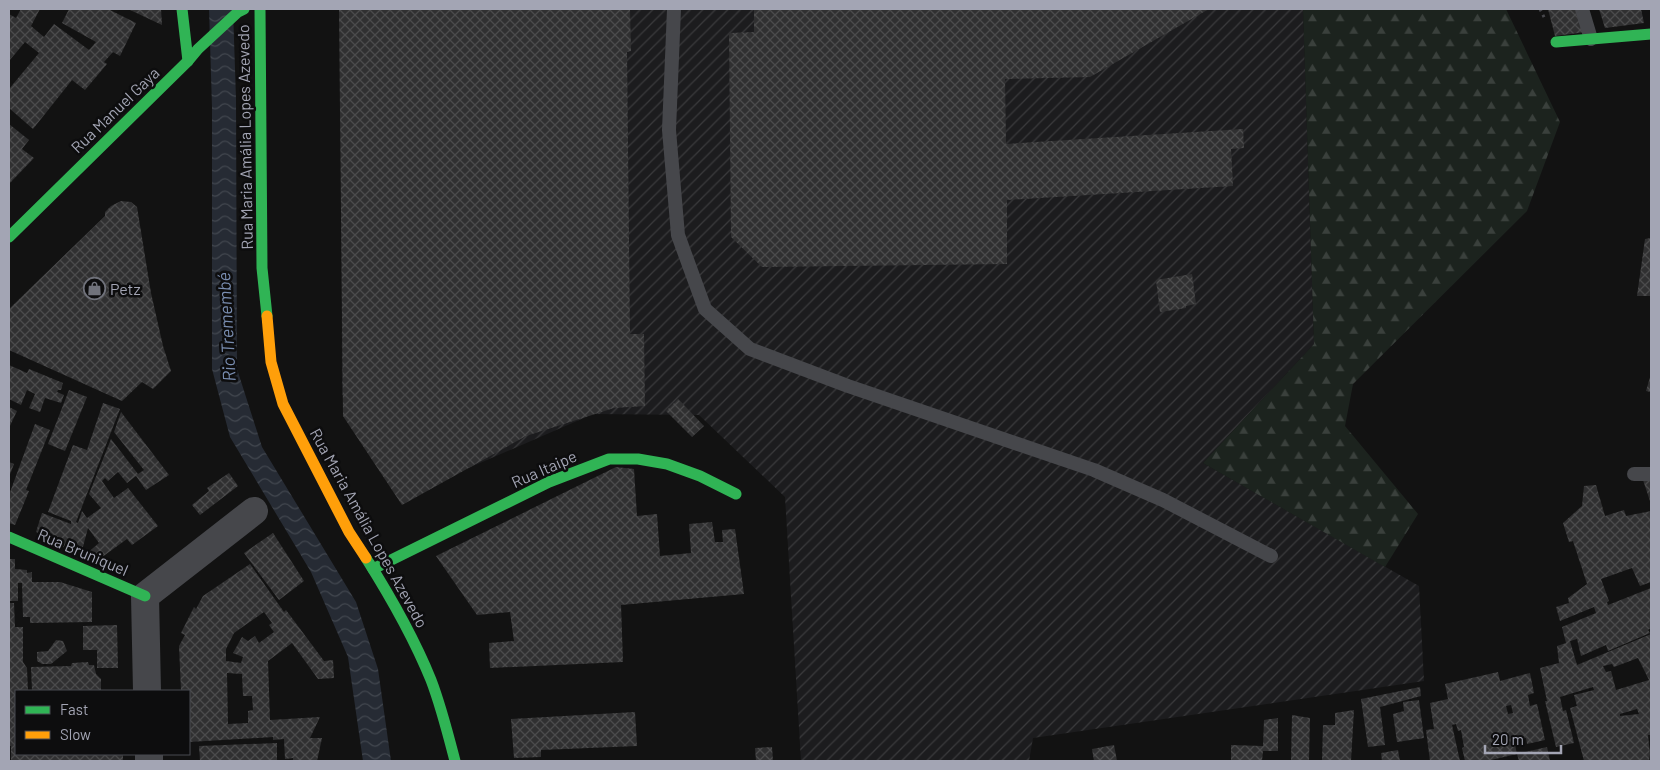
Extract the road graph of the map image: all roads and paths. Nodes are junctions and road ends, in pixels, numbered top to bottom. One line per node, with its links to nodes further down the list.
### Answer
1 (182, 9): 9 (street)
2 (260, 9): 17 (street, Rua Maria Amália Lopes Azevedo)
3 (674, 9): 16 (lane)
4 (1582, 9): 7 (lane)
5 (241, 11): 9 (street, Rua Manuel Gaya)
6 (1651, 34): 7 (street)
7 (1591, 39): 8 (street)
8 (1556, 42)
9 (188, 61): 10 (street, Rua Manuel Gaya)
10 (9, 237)
11 (1634, 474): 12 (lane)
12 (1651, 474)
13 (736, 494): 17 (street, Rua Itaipe)
14 (254, 511): 18 (street)
15 (9, 537): 18 (street, Rua Bruniquel)
16 (1271, 556)
17 (374, 570): 20 (street, Rua Maria Amália Lopes Azevedo)
18 (145, 596): 19 (street)
19 (147, 690)
20 (455, 761)

